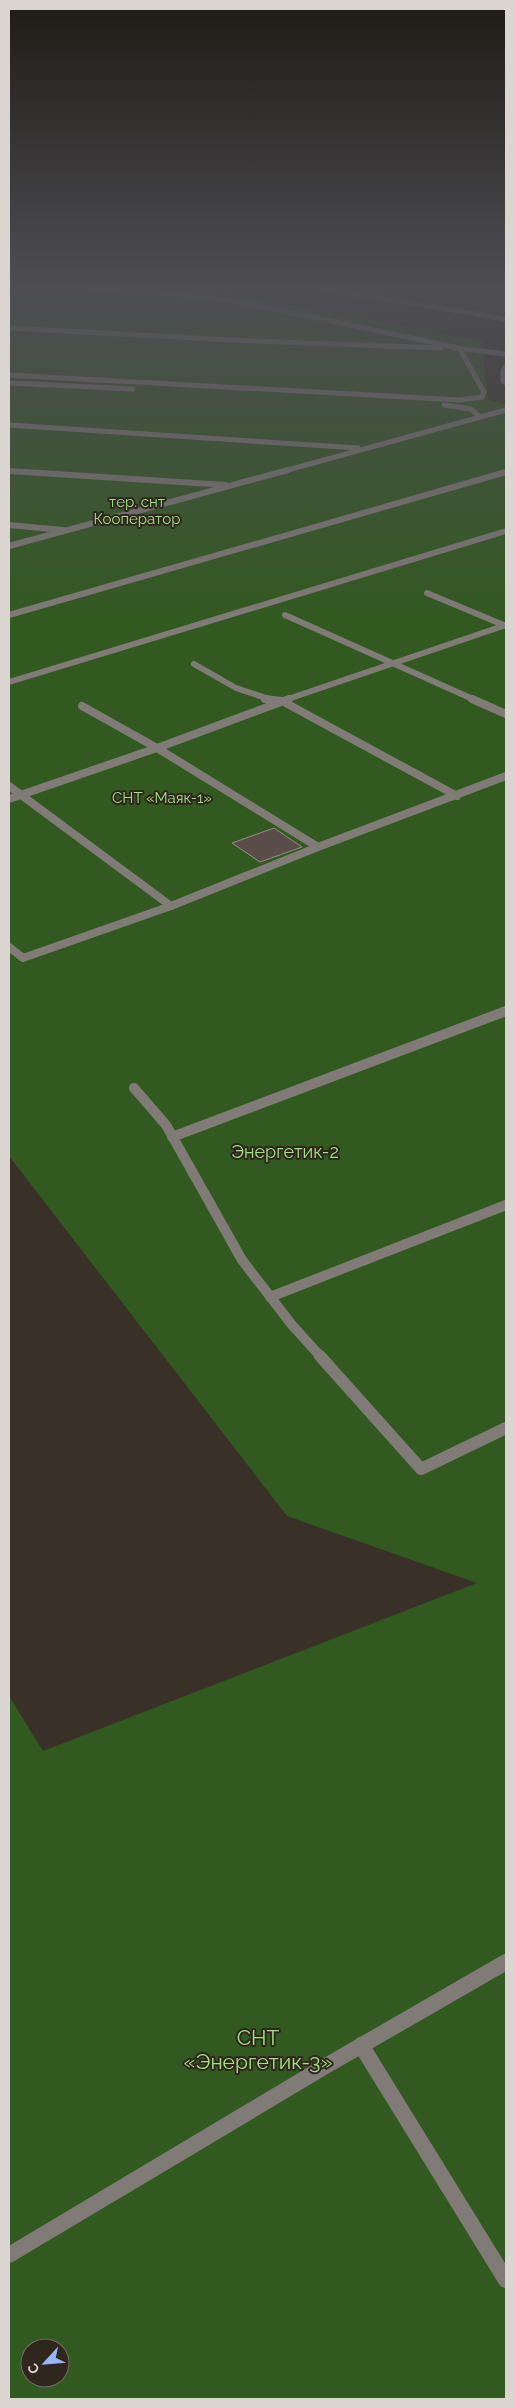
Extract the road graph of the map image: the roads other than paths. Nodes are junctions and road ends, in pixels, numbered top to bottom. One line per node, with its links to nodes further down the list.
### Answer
1 (356, 401): 3 (street)
2 (506, 411): 3 (street)
3 (480, 417): 5 (street)
4 (9, 424): 5 (street)
5 (366, 449): 8 (street)
6 (9, 471): 8 (street)
7 (506, 472): 14 (street)
8 (234, 485): 10 (street)
9 (9, 525): 10 (street)
10 (71, 530): 12 (street)
11 (506, 531): 19 (street)
12 (9, 546)
13 (427, 593): 16 (street)
14 (9, 615)
15 (285, 615): 18 (street)
16 (506, 626): 18 (street)
17 (194, 664): 20 (street)
18 (395, 664): 20 (street); 22 (street)
19 (9, 682)
20 (282, 701): 23 (street); 27 (street)
21 (82, 706): 23 (street)
22 (506, 714)
23 (157, 748): 26 (street); 29 (street)
24 (506, 776): 27 (street)
25 (9, 786): 26 (street)
26 (22, 794): 28 (street); 30 (street)
27 (457, 796): 29 (street)
28 (9, 799)
29 (318, 847): 30 (street)
30 (171, 906): 31 (street)
31 (9, 947)
32 (506, 1011): 34 (street)
33 (134, 1088): 34 (street)
34 (172, 1137): 36 (street)
35 (506, 1205): 36 (street)
36 (270, 1297): 37 (street)
37 (506, 1428)
38 (506, 1962): 39 (street)
39 (361, 2045): 40 (street); 41 (street)
40 (9, 2255)
41 (506, 2280)

